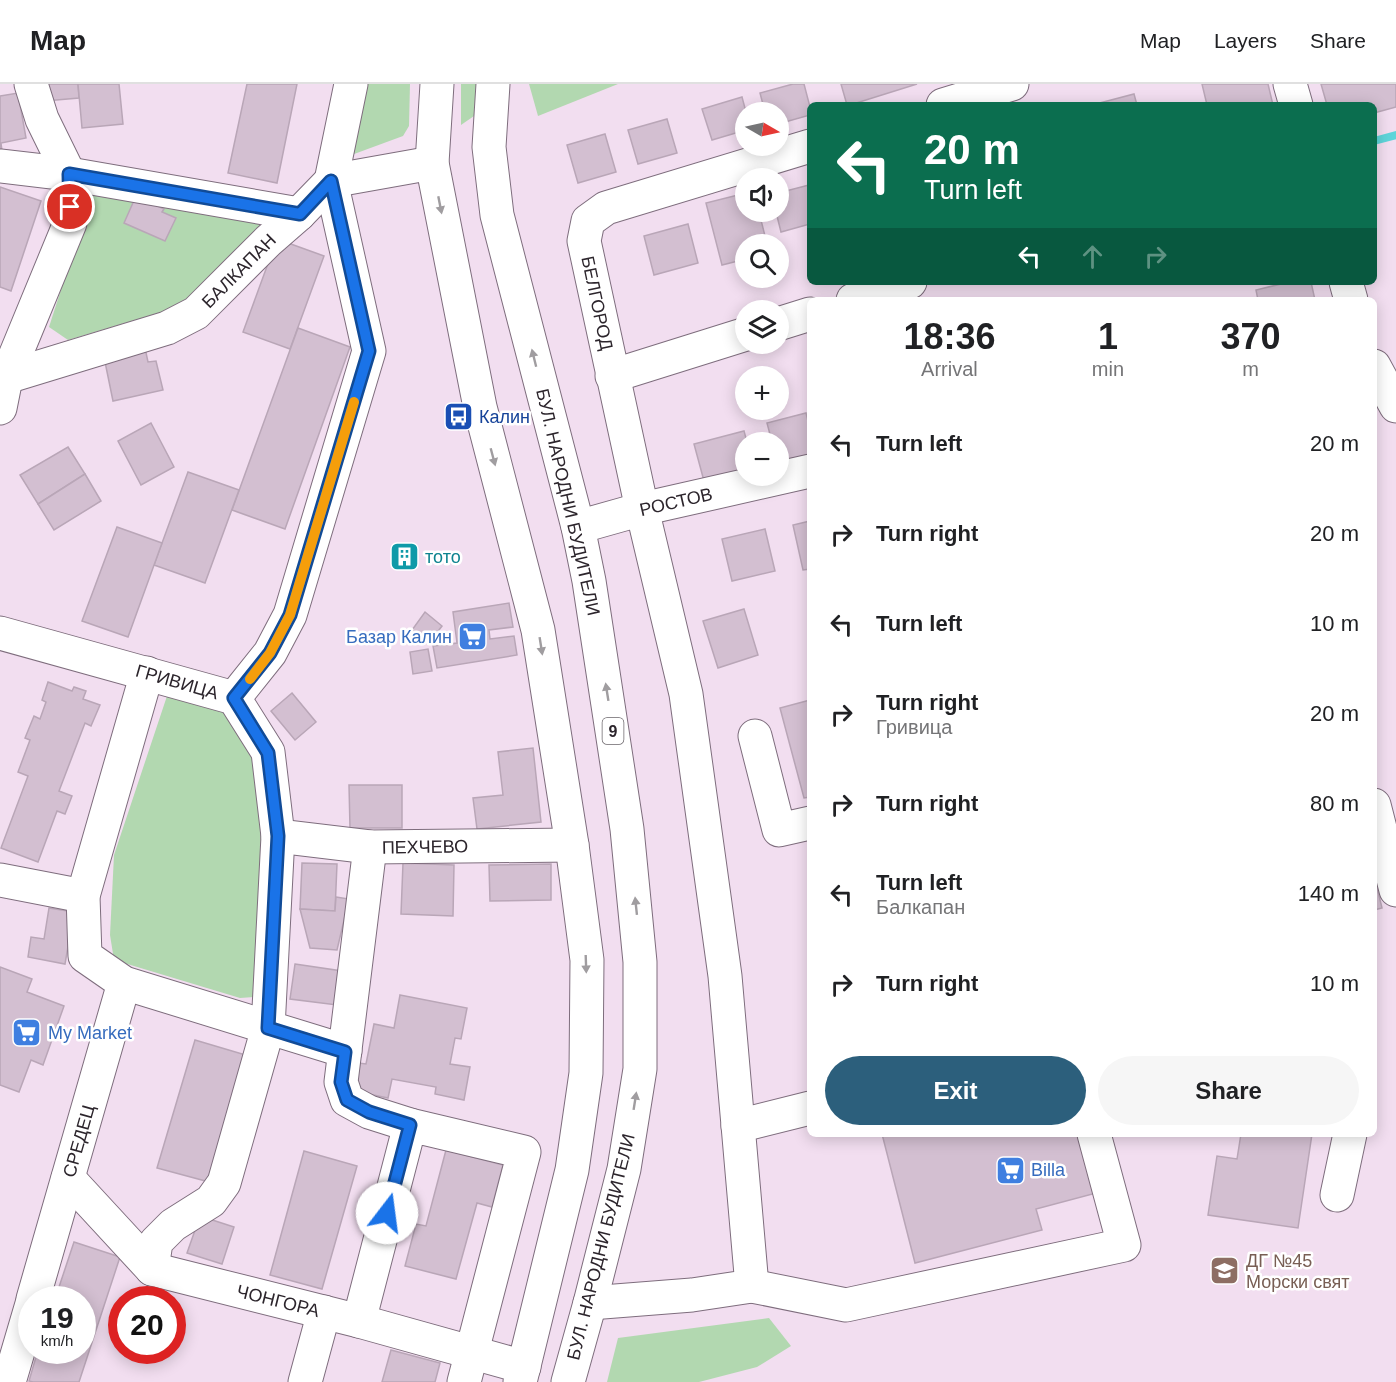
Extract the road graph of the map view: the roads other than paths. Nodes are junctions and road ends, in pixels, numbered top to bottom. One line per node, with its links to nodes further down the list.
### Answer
1 (31, 84): 12 (street)
2 (351, 84): 13 (street)
3 (437, 84): 10 (street)
4 (493, 84): 26 (street, БУЛ. НАРОДНИ БУДИТЕЛИ / 9, one-way to 4)
5 (1012, 84): 7 (street)
6 (1290, 84): 8 (street)
7 (953, 102)
8 (1295, 102)
9 (807, 147): 21 (street, БЕЛГОРОД)
10 (432, 163): 13 (street); 34 (street, one-way to 34)
11 (0, 166): 12 (street)
12 (69, 174): 14 (street); 22 (street)
13 (331, 181): 14 (street, БАЛКАПАН); 29 (street)
14 (300, 214): 22 (street, БАЛКАПАН)
15 (900, 285): 16 (street)
16 (862, 297)
17 (807, 315): 18 (street)
18 (789, 321)
19 (735, 337): 21 (street)
20 (1377, 371): 23 (street)
21 (612, 376): 25 (street, БЕЛГОРОД)
22 (2, 388)
23 (1396, 406)
24 (807, 472): 25 (street, РОСТОВ)
25 (642, 509): 26 (street, РОСТОВ); 44 (street, БЕЛГОРОД)
26 (578, 526): 52 (street, БУЛ. НАРОДНИ БУДИТЕЛИ / 9, one-way to 26)
27 (0, 633): 28 (street, ГРИВИЦА)
28 (147, 673): 29 (street, ГРИВИЦА); 38 (street)
29 (234, 698): 33 (street, ГРИВИЦА)
30 (755, 736): 32 (street)
31 (1377, 817): 37 (street)
32 (807, 824)
33 (278, 836): 35 (street, ПЕХЧЕВО); 40 (street, ГРИВИЦА)
34 (572, 845): 35 (street, ПЕХЧЕВО); 58 (street, one-way to 58)
35 (370, 847): 41 (street)
36 (0, 880): 38 (street)
37 (1396, 891)
38 (83, 896): 39 (street)
39 (124, 983): 40 (street); 47 (street, СРЕДЕЦ)
40 (268, 1028): 41 (street); 49 (street, ГРИВИЦА)
41 (345, 1052): 43 (street)
42 (807, 1109): 44 (street)
43 (410, 1125): 54 (street); 57 (street)
44 (738, 1126): 51 (street, БЕЛГОРОД)
45 (1095, 1137): 51 (street)
46 (1349, 1137): 48 (street)
47 (68, 1178): 49 (street); 50 (street, СРЕДЕЦ)
48 (1337, 1195)
49 (152, 1269): 53 (street, ЧОНГОРА)
50 (37, 1286)
51 (752, 1286): 52 (street)
52 (590, 1303): 60 (street, БУЛ. НАРОДНИ БУДИТЕЛИ / 9)
53 (324, 1312): 54 (street, ЧОНГОРА); 59 (street)
54 (359, 1321): 57 (street, ЧОНГОРА)
55 (18, 1340): 56 (street)
56 (8, 1365)
57 (468, 1367): 58 (street, ЧОНГОРА)
58 (522, 1375)
59 (305, 1382)
60 (568, 1382)

